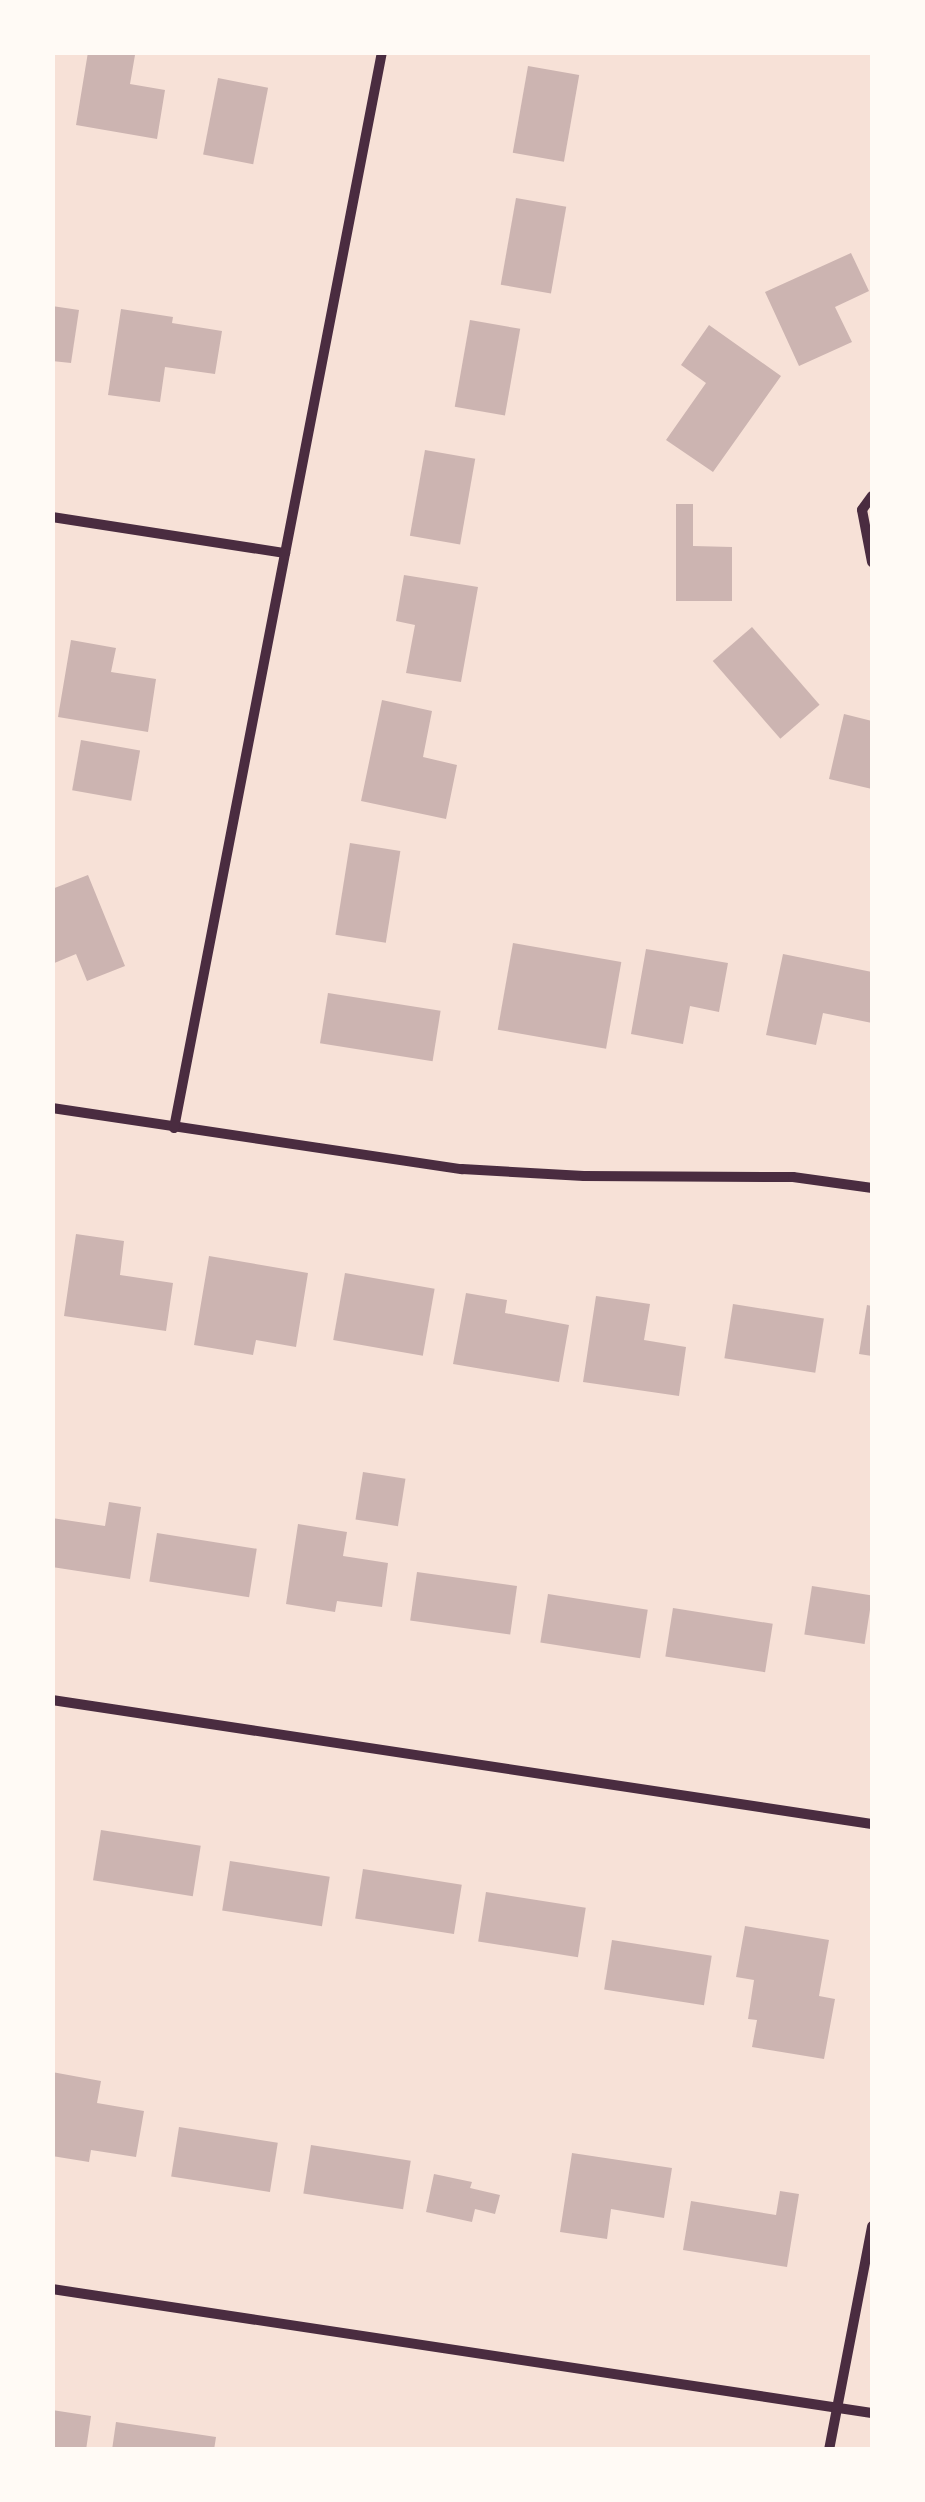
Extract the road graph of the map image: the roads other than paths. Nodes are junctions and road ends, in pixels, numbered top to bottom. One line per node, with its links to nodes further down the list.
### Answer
1 (382, 52): 4 (street)
2 (872, 496): 5 (street)
3 (52, 517): 4 (street)
4 (286, 553): 7 (street)
5 (872, 562)
6 (52, 1108): 7 (street)
7 (174, 1128): 8 (street)
8 (872, 1188)
9 (52, 1700): 10 (street)
10 (872, 1824)
11 (872, 2226): 13 (street)
12 (52, 2289): 13 (street)
13 (838, 2406): 14 (street); 15 (street)
14 (872, 2413)
15 (829, 2450)

